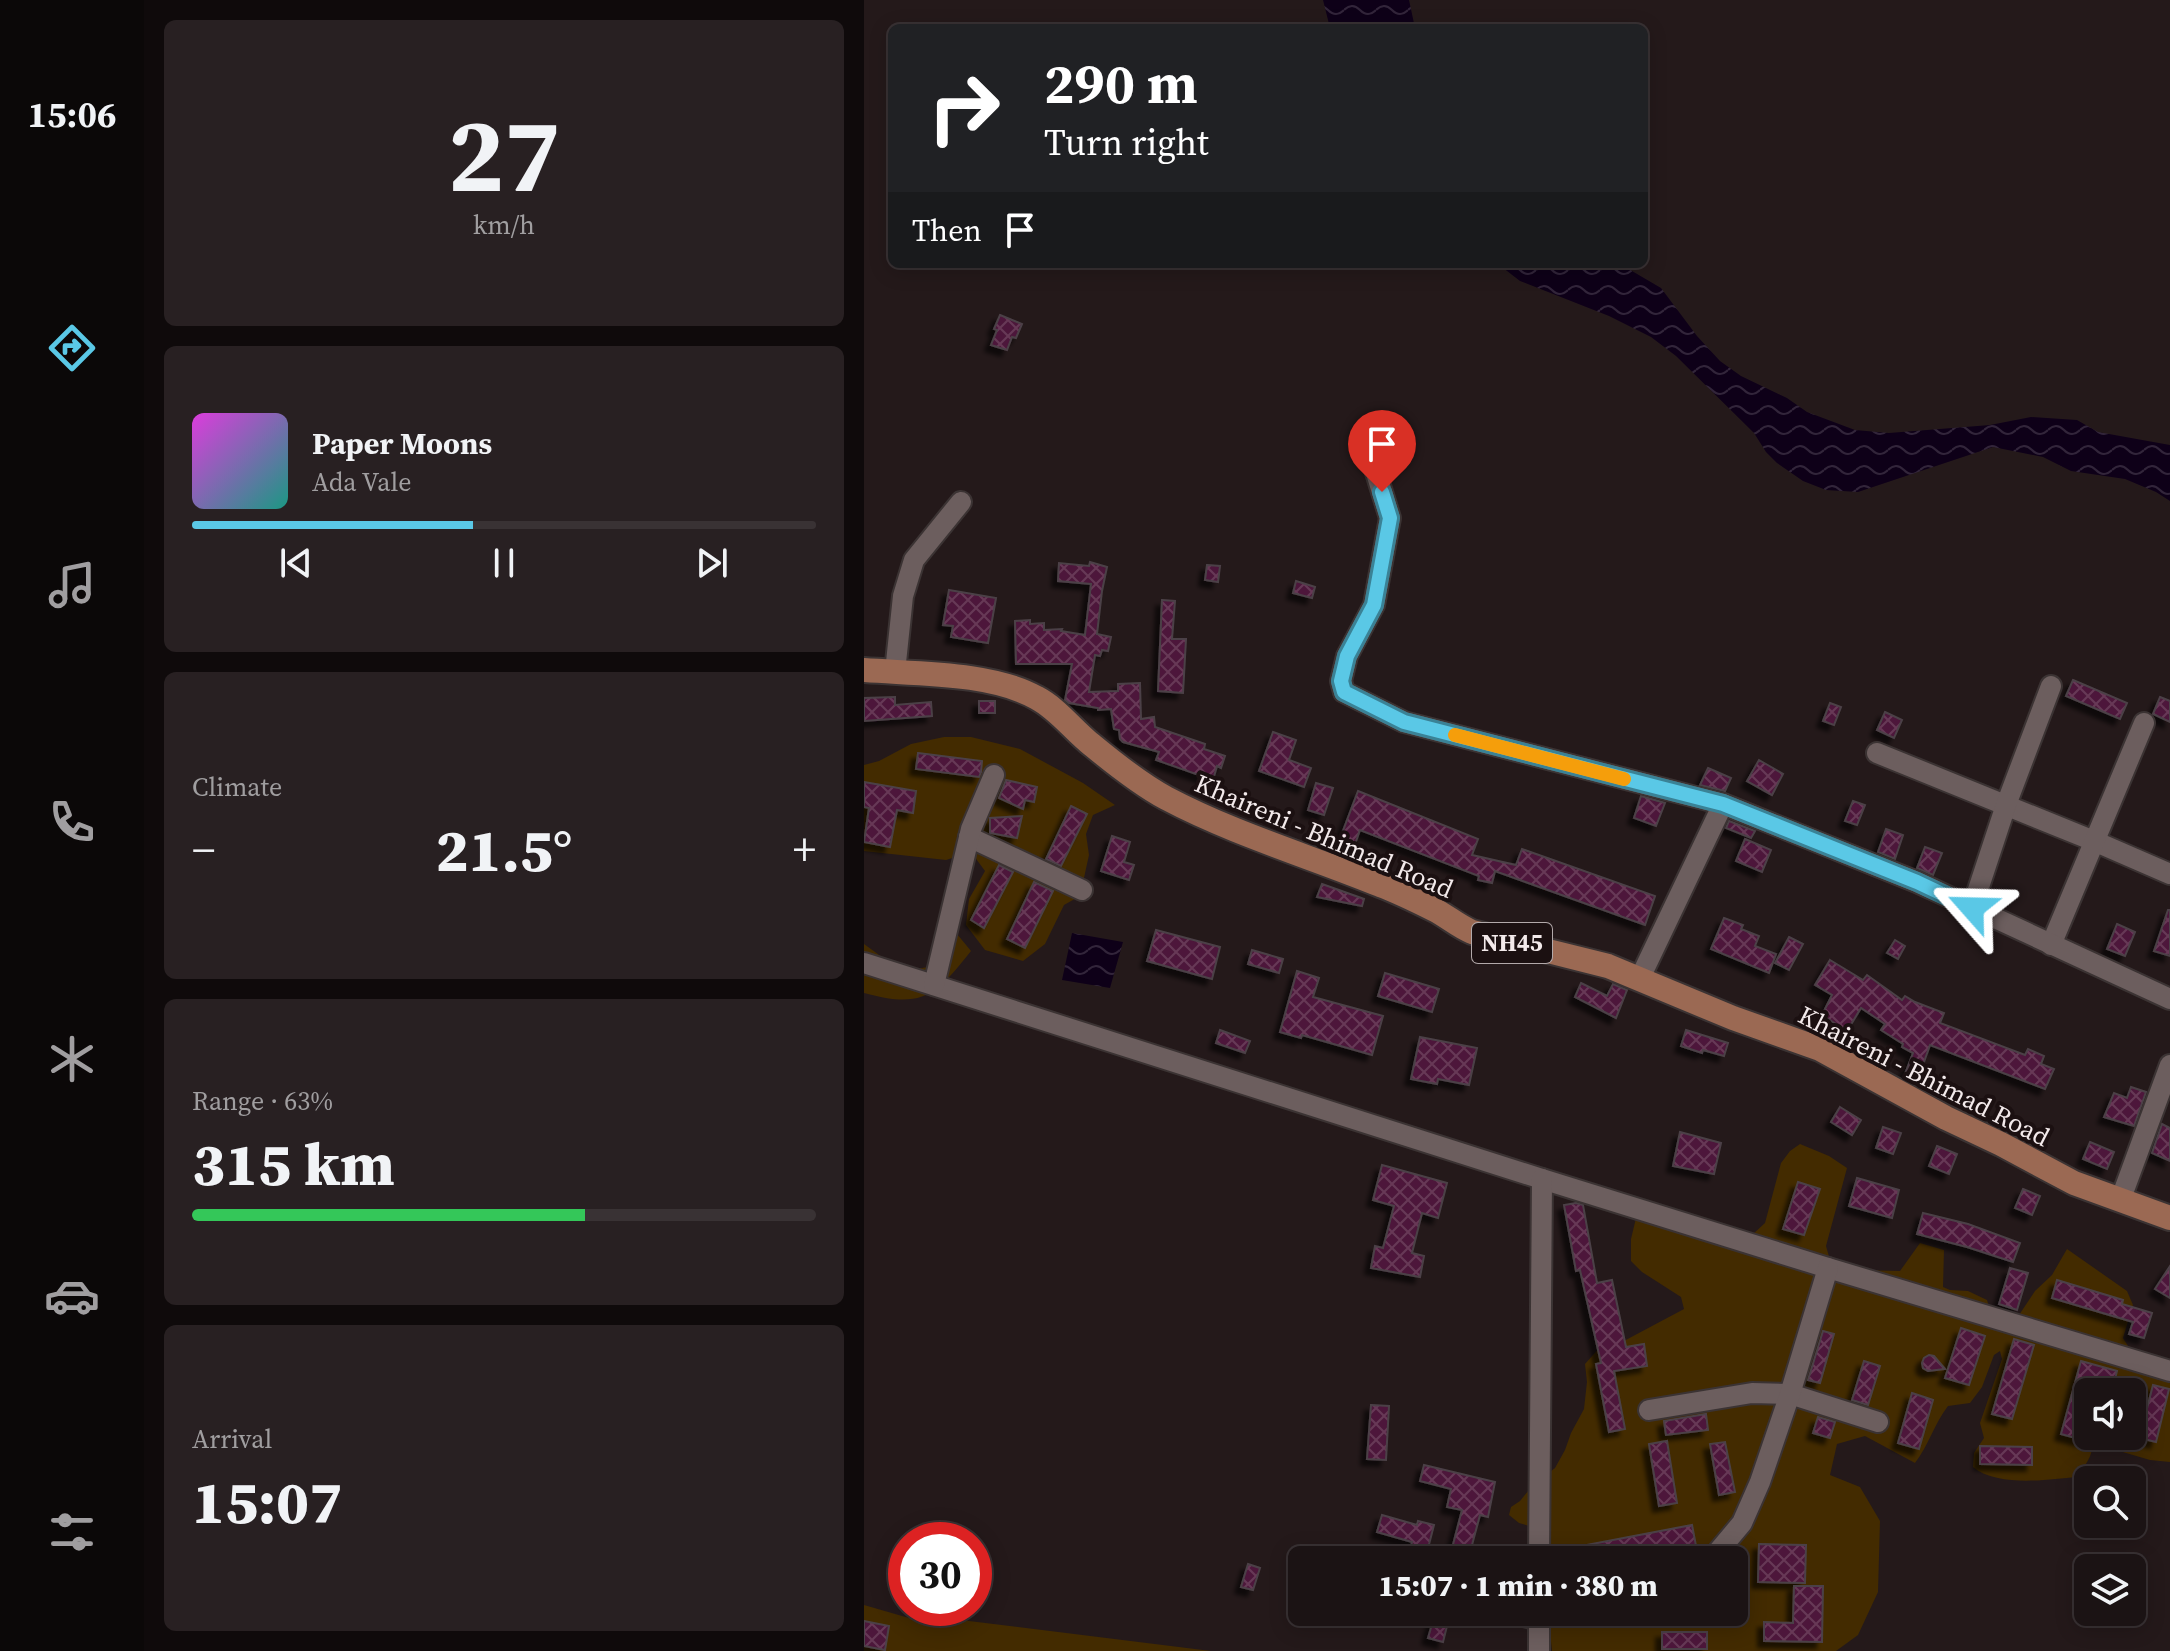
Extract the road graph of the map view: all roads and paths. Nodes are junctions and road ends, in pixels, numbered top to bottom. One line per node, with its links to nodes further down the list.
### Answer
1 (1374, 466): 9 (street)
2 (961, 502): 4 (street)
3 (864, 670): 4 (main road, Khaireni - Bhimad Road / NH45)
4 (895, 672): 18 (main road, Khaireni - Bhimad Road / NH45)
5 (2051, 686): 10 (street)
6 (2144, 723): 12 (street)
7 (1877, 753): 10 (street)
8 (994, 775): 11 (street)
9 (1723, 804): 15 (street); 18 (street)
10 (2006, 805): 12 (street); 15 (street)
11 (969, 837): 14 (street); 19 (street)
12 (2094, 841): 13 (street); 16 (street)
13 (2170, 874)
14 (1082, 890)
15 (1972, 908): 16 (street)
16 (2051, 945): 20 (street)
17 (864, 963): 19 (street)
18 (1640, 978): 23 (main road, Khaireni - Bhimad Road / NH45)
19 (934, 985): 22 (street)
20 (2170, 999)
21 (2170, 1065): 23 (street)
22 (1542, 1179): 25 (street); 30 (street)
23 (2120, 1201): 24 (main road, Khaireni - Bhimad Road / NH45)
24 (2170, 1218)
25 (1828, 1268): 26 (street); 27 (street)
26 (2170, 1371)
27 (1790, 1394): 28 (street); 29 (street); 31 (street)
28 (1649, 1410)
29 (1878, 1422)
30 (1539, 1546)
31 (1723, 1546)
32 (1539, 1626): 33 (street)
33 (1539, 1651)

